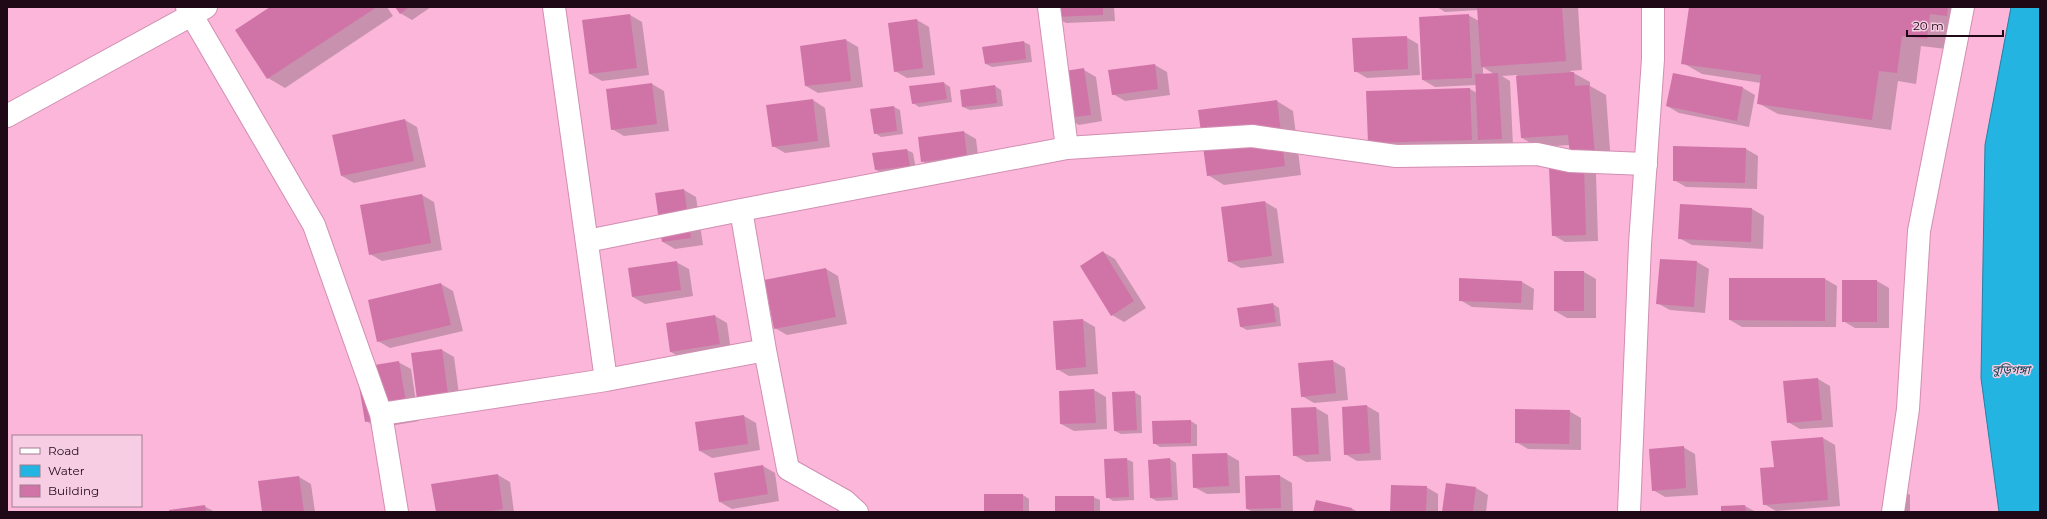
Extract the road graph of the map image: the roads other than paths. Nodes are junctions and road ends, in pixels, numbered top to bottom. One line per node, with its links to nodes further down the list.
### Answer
1 (554, 7): 10 (street)
2 (1049, 7): 7 (street)
3 (1652, 7): 8 (street)
4 (1964, 7): 17 (street)
5 (195, 10): 6 (street); 13 (street)
6 (7, 116)
7 (1067, 148): 8 (street); 9 (street)
8 (1646, 164): 16 (street)
9 (741, 210): 10 (street); 11 (street)
10 (587, 240): 12 (street)
11 (765, 350): 12 (street); 15 (street)
12 (606, 380): 13 (street)
13 (381, 414): 14 (street)
14 (397, 512)
15 (857, 512)
16 (1628, 512)
17 (1893, 512)

